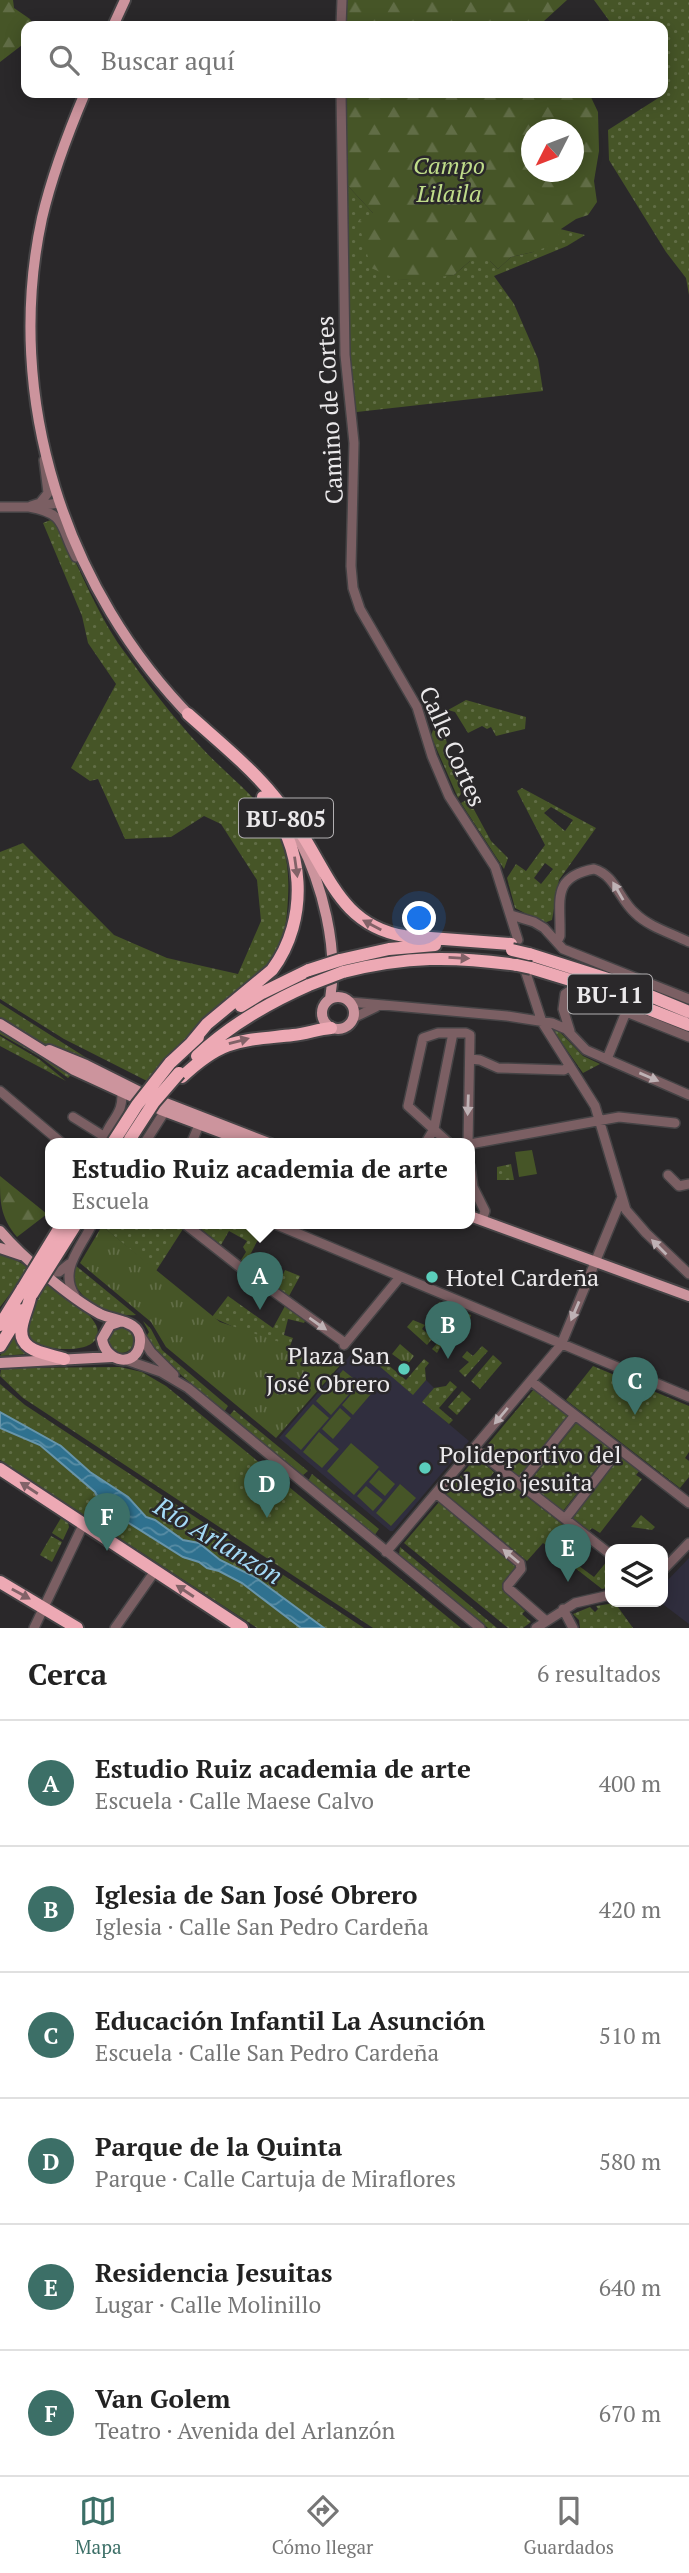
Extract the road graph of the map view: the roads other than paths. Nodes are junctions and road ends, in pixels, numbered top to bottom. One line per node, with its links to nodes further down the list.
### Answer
1 (125, 0): 3 (main road)
2 (342, 0): 4 (street)
3 (115, 21)
4 (341, 21)
5 (83, 98): 7 (main road, BU-805)
6 (341, 98): 12 (street, Camino de Cortes)
7 (43, 441): 8 (main road, BU-805); 10 (street)
8 (59, 503): 10 (street); 11 (main road, BU-805)
9 (0, 507): 10 (street)
10 (29, 507): 11 (street)
11 (87, 571): 13 (main road, BU-805)
12 (360, 609): 14 (street, Calle Cortes)
13 (188, 713): 17 (highway, one-way to 13); 19 (main road, BU-805); 34 (highway, one-way to 34)
14 (511, 915): 15 (street); 17 (street, Calle Cortes)
15 (557, 942): 16 (street, one-way to 15); 21 (street)
16 (689, 942)
17 (520, 947): 19 (highway, BU-11); 25 (highway, BU-11)
18 (525, 969): 19 (highway, BU-11, one-way to 18); 27 (street); 29 (highway, BU-11)
19 (338, 970): 20 (main road, BU-805); 34 (highway, BU-11, bridge); 40 (highway, BU-11, bridge)
20 (340, 999): 22 (street); 26 (main road, BU-805); 30 (main road, BU-805)
21 (689, 999)
22 (379, 1006): 26 (street); 27 (street)
23 (563, 1009): 24 (street); 27 (street); 32 (street)
24 (626, 1012): 33 (street); 37 (street)
25 (689, 1012)
26 (353, 1018): 30 (main road)
27 (542, 1022): 32 (street); 39 (street)
28 (0, 1024): 35 (main road)
29 (689, 1025)
30 (331, 1028): 40 (highway, one-way to 30)
31 (453, 1033): 36 (street); 50 (street); 50 (street)
32 (570, 1033): 37 (street)
33 (689, 1037)
34 (192, 1042): 40 (highway, BU-11)
35 (33, 1044): 38 (main road); 42 (main road)
36 (470, 1059): 39 (street); 62 (street, one-way to 62)
37 (607, 1059): 43 (street, one-way to 43)
38 (86, 1065): 42 (street); 49 (main road)
39 (570, 1066): 46 (street)
40 (177, 1071): 54 (highway, BU-11, bridge); 55 (highway, bridge)
41 (0, 1091): 51 (street)
42 (122, 1093): 44 (main road); 53 (street)
43 (689, 1094)
44 (165, 1111): 48 (main road); 49 (street); 56 (street)
45 (73, 1117): 52 (street)
46 (601, 1120): 47 (street); 63 (street); 67 (street)
47 (675, 1123)
48 (198, 1127): 57 (street); 58 (main road)
49 (230, 1128): 59 (main road)
50 (434, 1129): 60 (street); 61 (street)
51 (56, 1138)
52 (104, 1138)
53 (109, 1138)
54 (110, 1138)
55 (132, 1138)
56 (148, 1138)
57 (193, 1138)
58 (232, 1138)
59 (256, 1138)
60 (429, 1138)
61 (444, 1138)
62 (469, 1138)
63 (475, 1143)
64 (668, 1175): 65 (street)
65 (684, 1185)
66 (475, 1192): 69 (street)
67 (622, 1197): 70 (street); 71 (street)
68 (475, 1216): 69 (main road)
69 (484, 1216): 82 (main road)
70 (614, 1217): 71 (street); 82 (street)
71 (631, 1218): 84 (street, one-way to 71)
72 (475, 1224): 82 (main road)
73 (59, 1229): 86 (highway, bridge)
74 (72, 1229): 86 (highway, bridge)
75 (89, 1229): 81 (street)
76 (192, 1229): 85 (street, one-way to 85)
77 (287, 1229): 85 (street)
78 (0, 1231): 80 (main road)
79 (0, 1248): 80 (main road)
80 (21, 1255): 83 (main road)
81 (73, 1260): 83 (street); 88 (street)
82 (595, 1264): 87 (main road); 89 (main road); 95 (street, one-way to 95)
83 (43, 1272): 88 (main road)
84 (689, 1274)
85 (400, 1276): 95 (street)
86 (26, 1293): 90 (highway); 92 (highway); 96 (highway); 98 (highway)
87 (689, 1296)
88 (79, 1300): 91 (main road); 94 (main road)
89 (689, 1301)
90 (0, 1313)
91 (122, 1321): 93 (main road); 94 (main road)
92 (0, 1325)
93 (139, 1334): 100 (main road); 103 (street)
94 (102, 1337): 97 (main road); 99 (main road)
95 (561, 1345): 102 (street); 104 (street)
96 (0, 1346)
97 (112, 1357): 99 (main road); 100 (main road)
98 (64, 1359): 99 (main road); 101 (main road)
99 (82, 1359)
100 (125, 1360): 103 (street)
101 (0, 1363)
102 (531, 1381): 105 (street); 106 (street, one-way to 106)
103 (188, 1388): 116 (street)
104 (689, 1397)
105 (575, 1415): 107 (street); 109 (street)
106 (474, 1448): 109 (street); 110 (street)
107 (619, 1449): 111 (street); 112 (street)
108 (0, 1469): 113 (highway, one-way to 108)
109 (520, 1484): 112 (street)
110 (436, 1493): 116 (street); 123 (street, one-way to 110)
111 (689, 1503)
112 (565, 1519): 115 (street)
113 (83, 1523): 118 (highway); 121 (street)
114 (689, 1543): 117 (street)
115 (605, 1550)
116 (386, 1552): 128 (street)
117 (668, 1565)
118 (155, 1571): 126 (street); 127 (highway, one-way to 118)
119 (0, 1583): 121 (highway, one-way to 121)
120 (605, 1596): 122 (street)
121 (43, 1606): 124 (street); 125 (highway)
122 (563, 1609): 123 (street); 130 (street)
123 (546, 1621): 129 (street)
124 (34, 1628)
125 (77, 1628)
126 (115, 1628)
127 (242, 1628)
128 (480, 1628)
129 (537, 1628)
130 (573, 1628)

